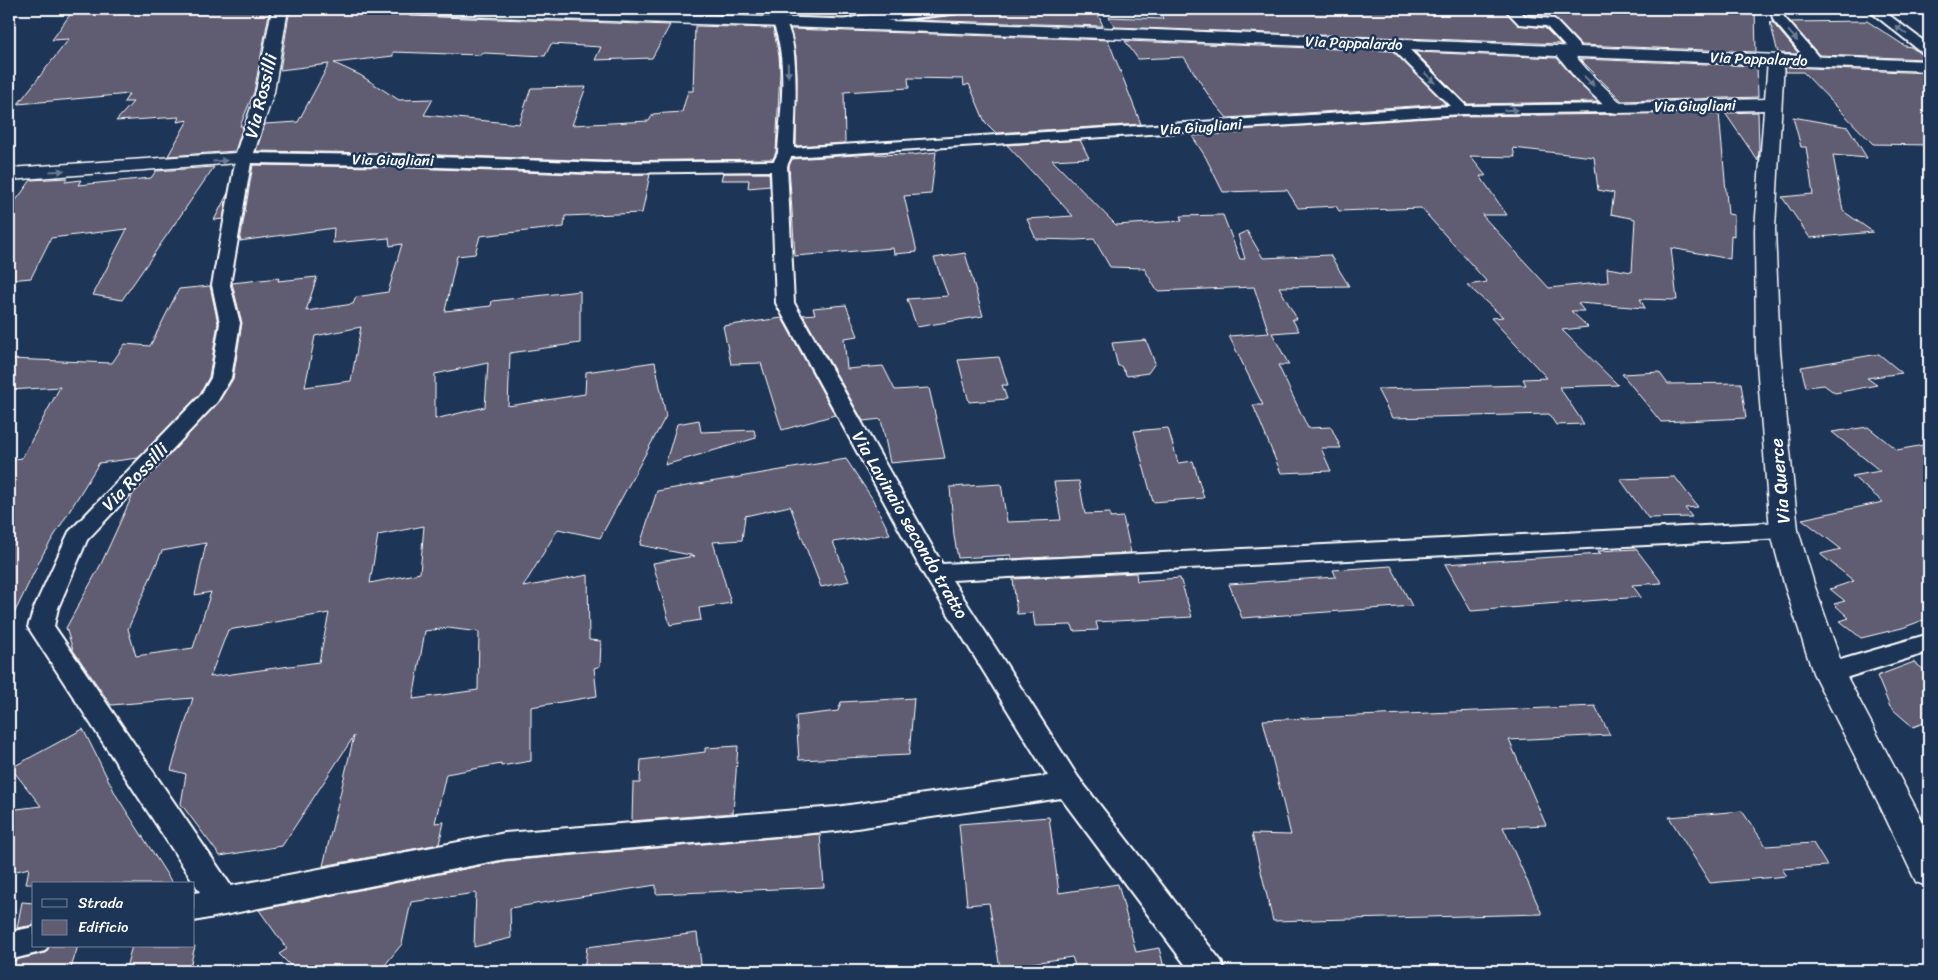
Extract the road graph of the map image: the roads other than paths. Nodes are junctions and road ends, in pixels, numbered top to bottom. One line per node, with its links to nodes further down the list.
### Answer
1 (280, 9): 18 (street, Via Rossilli)
2 (410, 9): 7 (street, Via Pappalardo)
3 (956, 9): 8 (street)
4 (1511, 9): 11 (street)
5 (1776, 9): 13 (street, one-way to 13)
6 (1873, 9): 10 (street, one-way to 6)
7 (777, 16): 8 (street, Via Pappalardo); 19 (street, Via Lavinaio secondo tratto, one-way to 19)
8 (840, 25): 9 (street, Via Pappalardo)
9 (1397, 45): 11 (street, Via Pappalardo); 17 (street, one-way to 17)
10 (1929, 51)
11 (1570, 52): 12 (street, Via Pappalardo); 16 (street, one-way to 16)
12 (1776, 60): 13 (street, Via Pappalardo); 15 (street, Via Querce)
13 (1815, 61): 14 (street, Via Pappalardo)
14 (1929, 66)
15 (1773, 104): 16 (street, Via Giugliani); 21 (street, Via Querce)
16 (1617, 108): 17 (street, Via Giugliani, one-way to 16)
17 (1462, 110): 19 (street, Via Giugliani)
18 (244, 158): 19 (street, Via Giugliani); 20 (street, Via Giugliani, one-way to 18); 27 (street, Via Rossilli)
19 (782, 160): 22 (street, Via Lavinaio secondo tratto)
20 (9, 174)
21 (1784, 530): 22 (street); 24 (street, Via Querce)
22 (935, 573): 25 (street, Via Lavinaio secondo tratto)
23 (1929, 643): 24 (street)
24 (1829, 674): 26 (street, Via Querce)
25 (1068, 785): 27 (street); 31 (street, Via Lavinaio secondo tratto)
26 (1929, 871)
27 (223, 901): 28 (street)
28 (195, 907)
29 (32, 941): 30 (street)
30 (9, 946)
31 (1209, 971)

